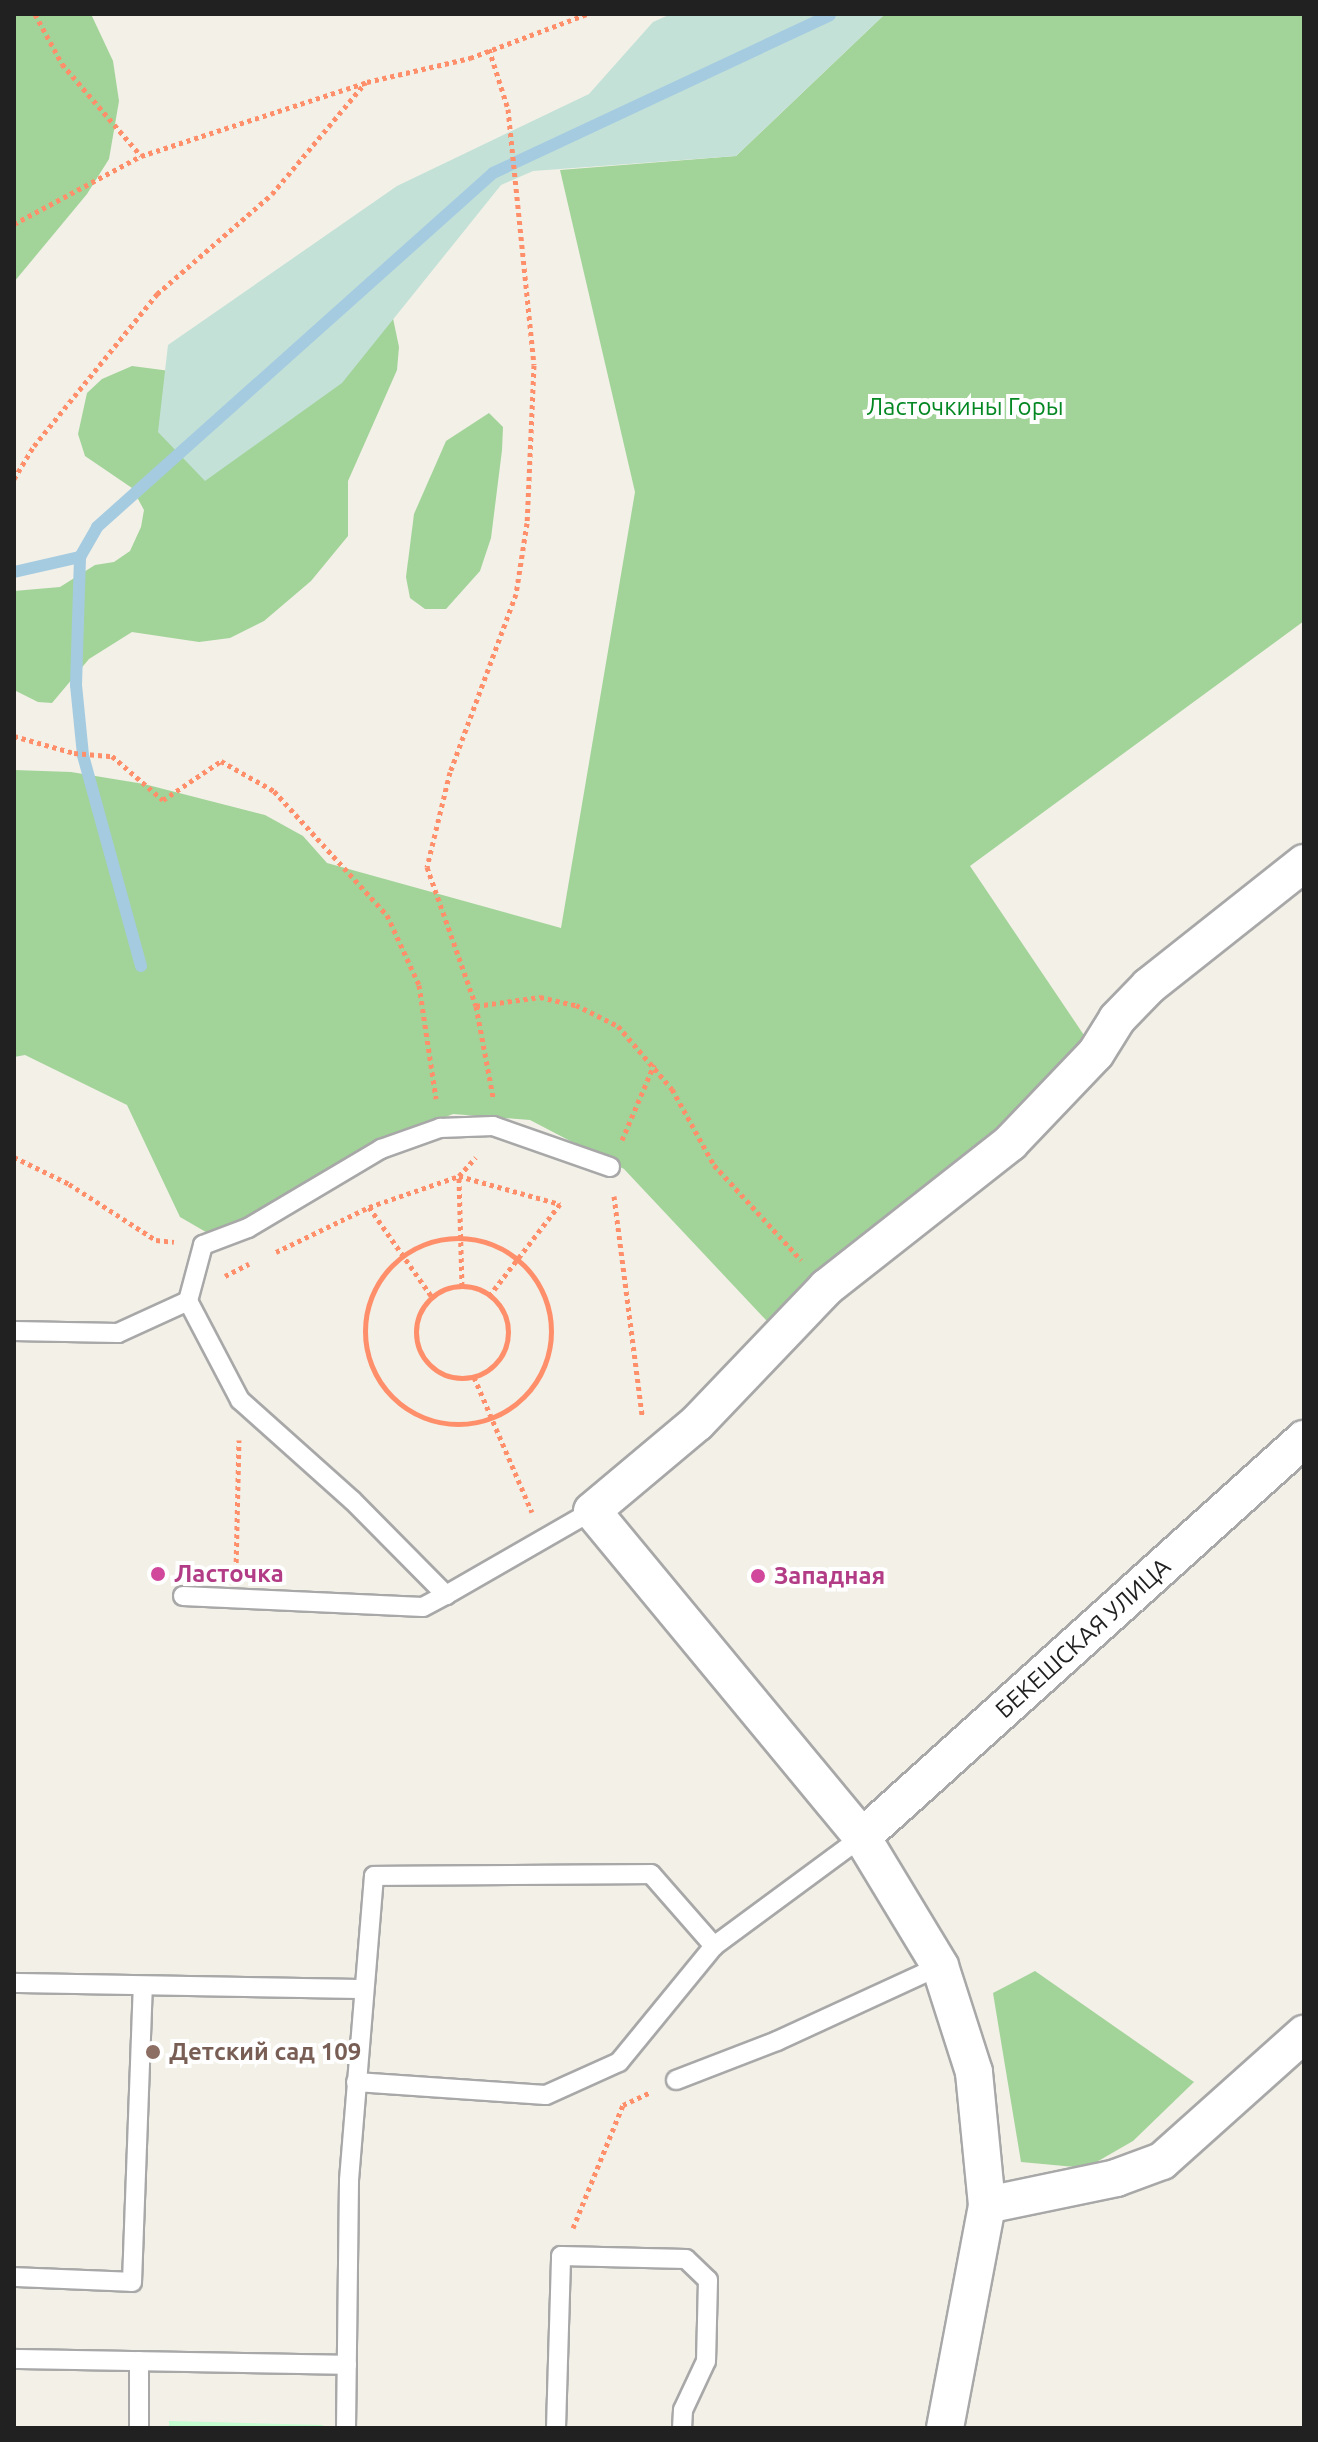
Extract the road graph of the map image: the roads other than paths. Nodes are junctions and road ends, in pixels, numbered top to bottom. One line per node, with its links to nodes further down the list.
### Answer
1 (1304, 863): 6 (street)
2 (610, 1167): 3 (lane)
3 (188, 1301): 4 (lane); 7 (lane)
4 (14, 1331)
5 (1304, 1439): 9 (street, БЕКЕШСКАЯ УЛИЦА)
6 (583, 1519): 7 (lane); 9 (street)
7 (446, 1595): 8 (lane)
8 (183, 1596)
9 (862, 1837): 10 (lane); 11 (street)
10 (714, 1946): 14 (lane); 17 (lane)
11 (940, 1966): 16 (lane); 18 (street)
12 (14, 1983): 13 (lane)
13 (143, 1988): 14 (lane); 19 (lane)
14 (364, 1989): 17 (lane)
15 (1304, 2034): 18 (street)
16 (676, 2080)
17 (356, 2082): 22 (lane)
18 (987, 2205): 27 (street)
19 (14, 2277)
20 (14, 2359): 21 (lane)
21 (139, 2361): 22 (lane); 23 (lane)
22 (347, 2365): 24 (lane)
23 (139, 2428)
24 (346, 2428)
25 (556, 2428): 26 (lane)
26 (682, 2428)
27 (945, 2428)

